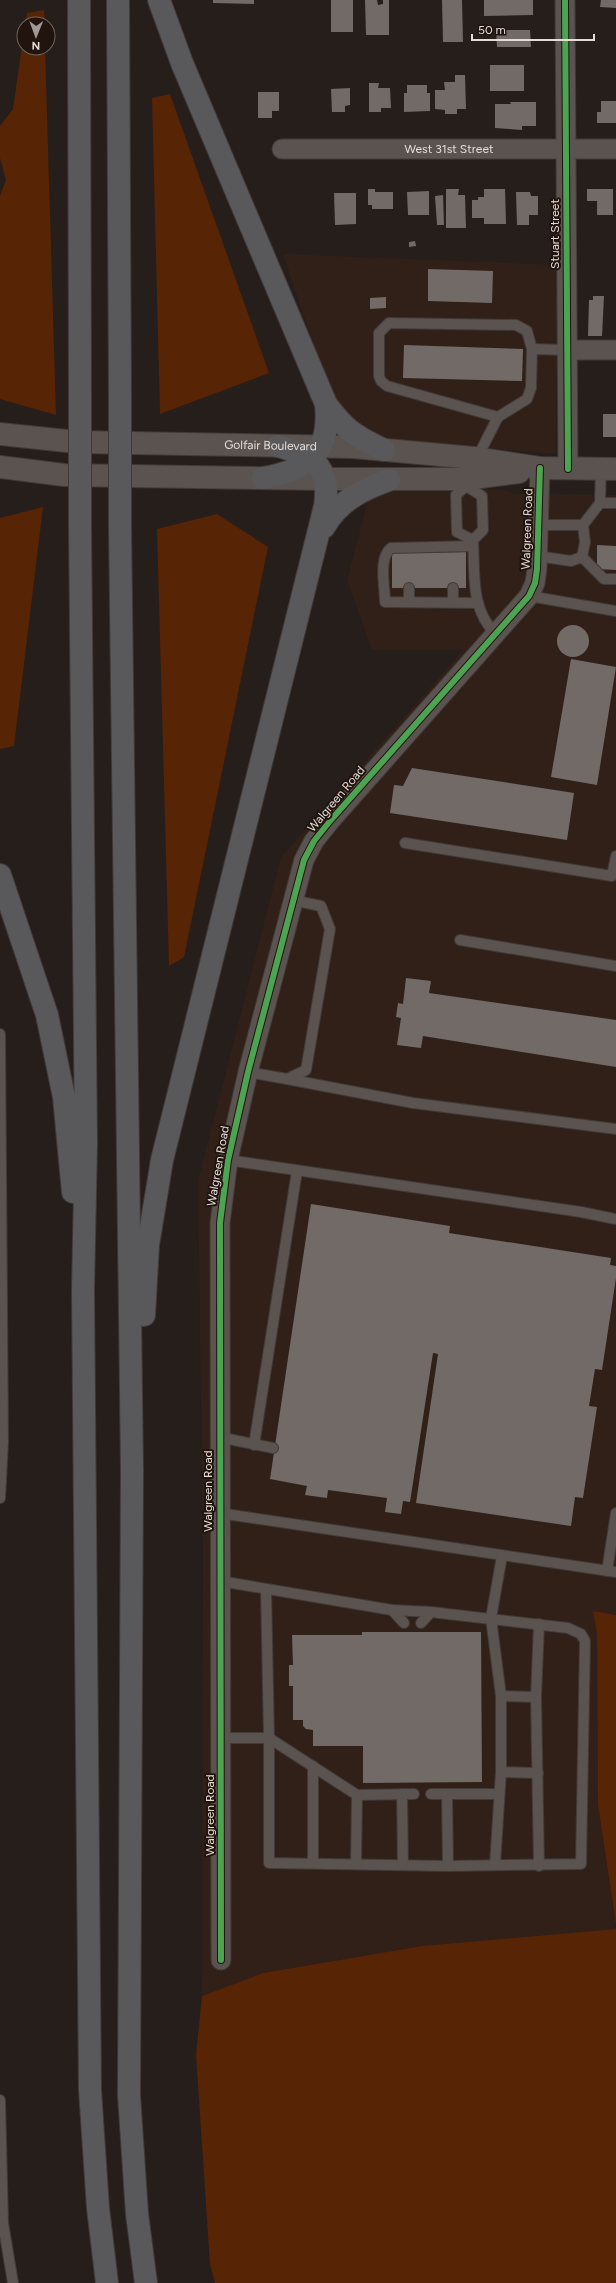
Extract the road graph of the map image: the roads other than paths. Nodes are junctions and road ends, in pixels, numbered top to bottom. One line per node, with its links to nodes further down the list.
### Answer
1 (79, 0): 55 (highway, bridge)
2 (118, 0): 59 (highway, bridge)
3 (159, 0): 11 (highway)
4 (565, 0): 6 (street, Stuart Street)
5 (282, 149): 6 (street, West 31st Street)
6 (566, 149): 7 (street, West 31st Street); 9 (street, Stuart Street)
7 (616, 149)
8 (532, 349): 9 (lane); 12 (lane); 12 (lane)
9 (567, 350): 10 (street); 19 (street, Stuart Street)
10 (616, 350)
11 (326, 404): 15 (highway); 16 (highway)
12 (498, 417): 21 (lane)
13 (0, 434): 14 (main road, Golfair Boulevard)
14 (278, 446): 16 (highway)
15 (384, 450): 16 (main road, Golfair Boulevard); 21 (main road, Golfair Boulevard)
16 (316, 453): 22 (highway); 23 (highway)
17 (0, 467): 22 (main road, Golfair Boulevard)
18 (540, 468): 19 (main road, Golfair Boulevard); 21 (main road, Golfair Boulevard); 27 (street, Walgreen Road)
19 (568, 469): 20 (main road, Golfair Boulevard)
20 (609, 469): 25 (lane)
21 (474, 472): 24 (main road, Golfair Boulevard); 30 (lane); 30 (lane)
22 (263, 478): 23 (main road, Golfair Boulevard)
23 (325, 479): 24 (main road, Golfair Boulevard); 29 (highway)
24 (389, 480): 29 (highway)
25 (600, 503): 26 (lane); 28 (lane)
26 (616, 503)
27 (538, 525): 28 (lane); 31 (street, Walgreen Road)
28 (583, 525): 32 (lane)
29 (319, 535): 59 (highway)
30 (473, 543): 37 (lane); 39 (lane)
31 (538, 556): 32 (lane); 36 (street, Walgreen Road)
32 (582, 557): 33 (lane)
33 (616, 579)
34 (409, 588): 37 (lane)
35 (453, 588): 38 (lane)
36 (529, 596): 40 (lane); 41 (street, Walgreen Road)
37 (409, 602): 38 (lane)
38 (453, 602): 39 (lane)
39 (476, 603): 41 (lane)
40 (616, 612)
41 (496, 634): 45 (street, Walgreen Road)
42 (405, 843): 43 (lane)
43 (616, 856)
44 (0, 875): 55 (highway)
45 (292, 900): 49 (street, Walgreen Road); 50 (lane)
46 (460, 940): 47 (lane)
47 (616, 966)
48 (0, 1034): 60 (lane)
49 (248, 1072): 50 (lane); 52 (street, Walgreen Road)
50 (287, 1079): 51 (lane)
51 (616, 1129)
52 (228, 1160): 53 (lane); 56 (street, Walgreen Road)
53 (296, 1171): 54 (lane); 57 (lane)
54 (616, 1218)
55 (84, 1290): 96 (highway)
56 (219, 1437): 57 (lane); 61 (street, Walgreen Road)
57 (254, 1445): 58 (lane)
58 (273, 1448)
59 (132, 1470): 97 (highway)
60 (0, 1498)
61 (219, 1513): 63 (lane); 65 (street, Walgreen Road)
62 (616, 1514): 64 (lane)
63 (502, 1556): 64 (lane); 69 (lane)
64 (611, 1572)
65 (220, 1581): 66 (lane); 75 (street, Walgreen Road)
66 (266, 1589): 67 (lane); 76 (lane)
67 (392, 1610): 68 (lane); 70 (lane)
68 (431, 1612): 69 (lane); 71 (lane)
69 (491, 1618): 72 (lane); 73 (lane)
70 (404, 1623)
71 (421, 1623)
72 (538, 1624): 74 (lane); 91 (lane)
73 (501, 1696): 74 (lane); 78 (lane)
74 (536, 1697): 79 (lane)
75 (220, 1738): 76 (lane); 92 (street, Walgreen Road)
76 (269, 1738): 77 (lane); 86 (lane)
77 (313, 1766): 85 (lane); 86 (lane)
78 (501, 1772): 79 (lane); 84 (lane)
79 (538, 1773): 91 (lane)
80 (402, 1794): 81 (lane); 85 (lane); 88 (lane)
81 (414, 1794)
82 (430, 1794): 83 (lane)
83 (447, 1794): 84 (lane); 90 (lane)
84 (499, 1794): 89 (lane)
85 (357, 1795): 87 (lane)
86 (313, 1863): 87 (lane)
87 (356, 1864): 88 (lane)
88 (404, 1865): 90 (lane)
89 (495, 1865): 90 (lane); 91 (lane)
90 (448, 1866)
91 (539, 1866)
92 (221, 1960)
93 (0, 2100): 94 (lane)
94 (3, 2240): 95 (lane)
95 (13, 2283)
96 (107, 2283)
97 (146, 2283)

